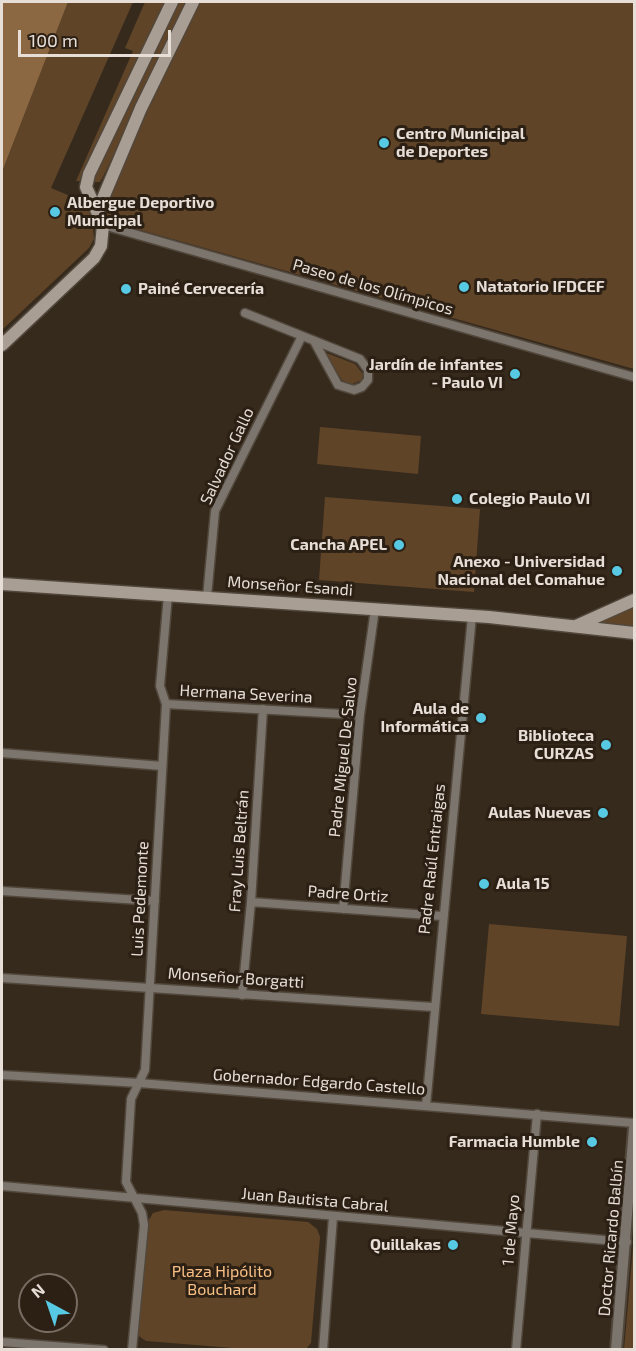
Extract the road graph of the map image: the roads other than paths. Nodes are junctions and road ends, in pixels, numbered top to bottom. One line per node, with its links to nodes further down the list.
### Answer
1 (172, 2): 3 (main road)
2 (193, 2): 3 (main road)
3 (98, 210): 4 (main road)
4 (103, 225): 8 (main road); 9 (street, Paseo de los Olímpicos)
5 (245, 313): 6 (street)
6 (302, 336): 7 (street); 12 (street, Salvador Gallo)
7 (314, 341): 7 (street)
8 (2, 345)
9 (634, 377)
10 (2, 584): 11 (main road, Monseñor Esandi)
11 (168, 595): 12 (main road, Monseñor Esandi); 18 (street, Luis Pedemonte)
12 (207, 597): 14 (main road, Monseñor Esandi)
13 (634, 600): 16 (main road, Monseñor Esandi)
14 (375, 609): 15 (main road, Monseñor Esandi); 20 (street, Padre Miguel De Salvo)
15 (471, 616): 16 (main road, Monseñor Esandi); 27 (street, Padre Raúl Entraigas)
16 (576, 626): 17 (main road, Monseñor Esandi)
17 (634, 633)
18 (166, 704): 19 (street, Hermana Severina); 22 (street, Luis Pedemonte)
19 (263, 709): 20 (street, Hermana Severina); 25 (street, Fray Luis Beltrán)
20 (360, 715): 26 (street, Padre Miguel De Salvo)
21 (2, 753): 22 (street)
22 (162, 766): 24 (street, Luis Pedemonte)
23 (2, 891): 24 (street)
24 (155, 901): 29 (street, Luis Pedemonte)
25 (251, 902): 26 (street, Padre Ortiz); 30 (street, Fray Luis Beltrán)
26 (343, 909): 27 (street, Padre Ortiz)
27 (442, 916): 31 (street, Padre Raúl Entraigas)
28 (2, 978): 29 (street, Monseñor Borgatti)
29 (150, 987): 30 (street, Monseñor Borgatti); 33 (street, Luis Pedemonte)
30 (242, 994): 31 (street, Monseñor Borgatti)
31 (433, 1007): 34 (street, Padre Raúl Entraigas)
32 (2, 1075): 33 (street, Gobernador Edgardo Castello)
33 (139, 1083): 34 (street, Gobernador Edgardo Castello); 39 (street, Luis Pedemonte)
34 (426, 1106): 35 (street, Gobernador Edgardo Castello)
35 (537, 1114): 36 (street, Gobernador Edgardo Castello); 41 (street, 1 de Mayo)
36 (634, 1123)
37 (634, 1128): 42 (street, Doctor Ricardo Balbín)
38 (2, 1186): 39 (street, Juan Bautista Cabral)
39 (135, 1199): 40 (street, Juan Bautista Cabral); 45 (street, Luis Pedemonte)
40 (333, 1217): 41 (street, Juan Bautista Cabral); 46 (street)
41 (526, 1234): 42 (street, Juan Bautista Cabral); 47 (street, 1 de Mayo)
42 (627, 1242): 48 (street, Doctor Ricardo Balbín)
43 (2, 1342): 44 (street)
44 (104, 1350)
45 (132, 1350)
46 (322, 1350)
47 (516, 1350)
48 (616, 1350)

